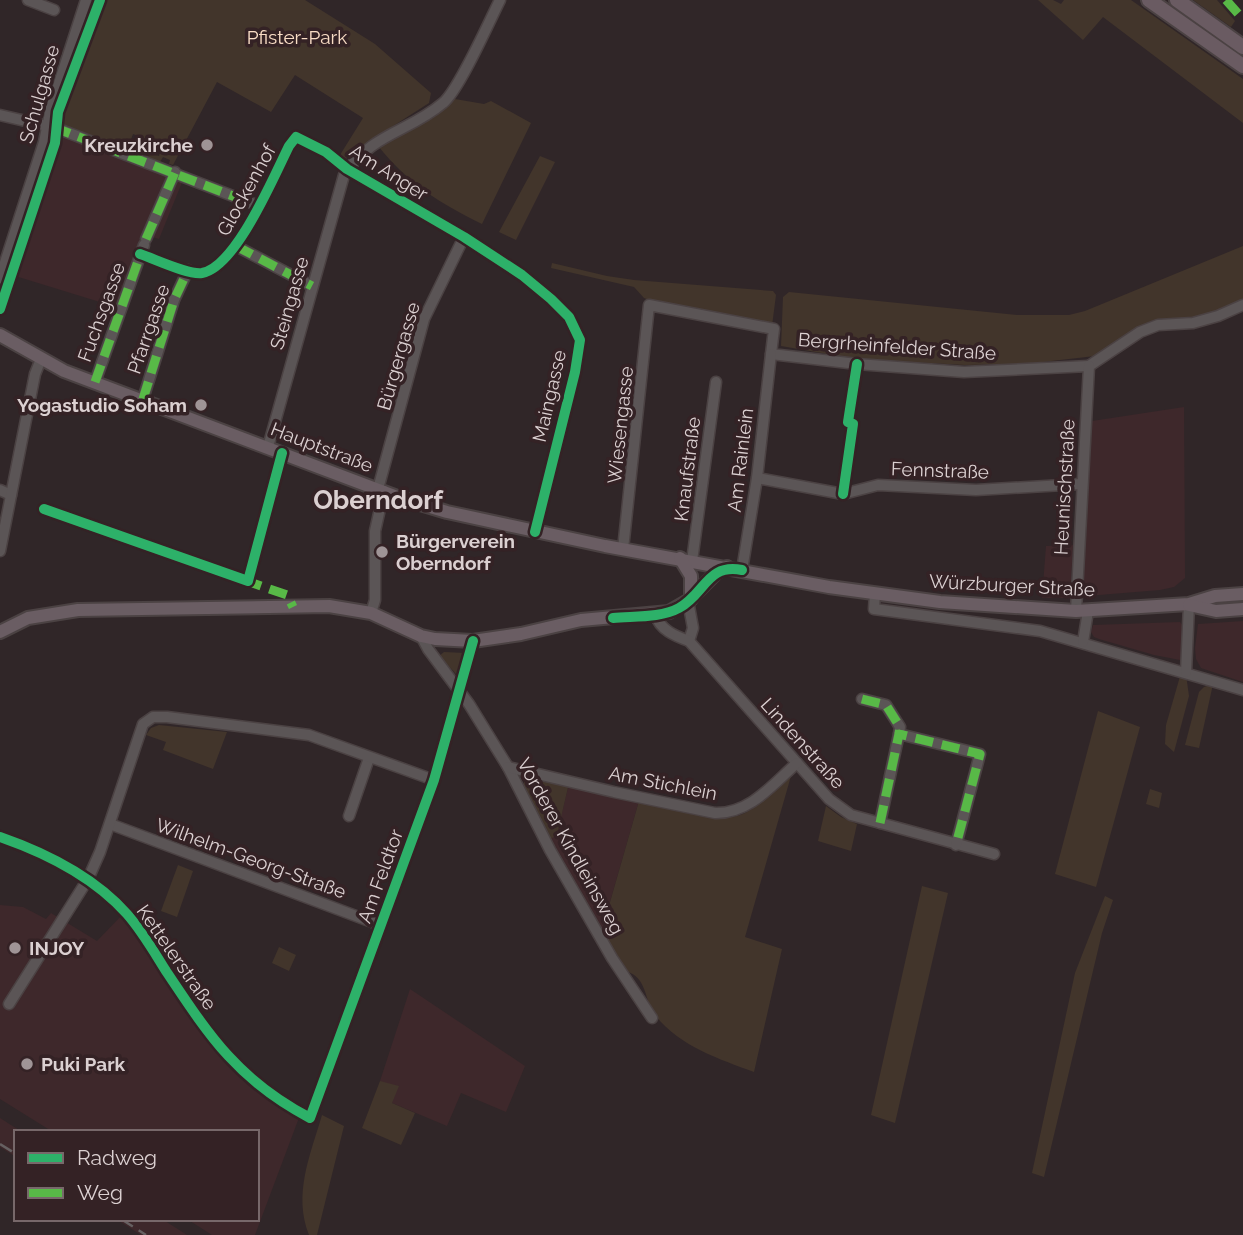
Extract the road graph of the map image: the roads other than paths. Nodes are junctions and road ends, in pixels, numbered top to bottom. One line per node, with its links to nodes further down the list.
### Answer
1 (28, 0): 6 (street)
2 (86, 0): 10 (street, Schulgasse)
3 (500, 0): 12 (street)
4 (1149, 0): 8 (highway)
5 (1177, 0): 7 (highway)
6 (54, 9)
7 (1243, 47)
8 (1243, 66)
9 (0, 115): 10 (street)
10 (48, 126): 13 (street); 19 (street, Schulgasse)
11 (296, 137): 12 (street, Am Anger); 14 (street, Glockenhof)
12 (348, 169): 15 (street, Am Anger); 20 (street, Steingasse)
13 (175, 172): 14 (street); 16 (street, Fuchsgasse)
14 (259, 206): 17 (street, Glockenhof)
15 (464, 237): 34 (street, Bürgergasse); 36 (street, Maingasse)
16 (144, 246): 18 (street, Fuchsgasse); 27 (street, Fuchsgasse)
17 (236, 246): 18 (street, Glockenhof); 20 (street, Glockenhof)
18 (188, 270): 29 (street, Pfarrgasse)
19 (0, 278)
20 (312, 285): 30 (street, Steingasse)
21 (649, 305): 24 (street, Bergrheinfelder Straße); 37 (street, Wiesengasse)
22 (1243, 305): 26 (street)
23 (0, 335): 25 (main road, Hauptstraße)
24 (771, 354): 26 (street, Bergrheinfelder Straße); 31 (street, Am Rainlein)
25 (41, 359): 27 (main road, Hauptstraße); 35 (street)
26 (1089, 366): 32 (street, Heunischstraße)
27 (95, 382): 29 (main road, Hauptstraße)
28 (716, 382): 39 (street, Knaufstraße)
29 (143, 399): 30 (main road, Hauptstraße)
30 (268, 447): 34 (main road, Hauptstraße)
31 (757, 478): 32 (street, Fennstraße); 41 (street, Am Rainlein)
32 (1081, 484): 47 (street, Heunischstraße)
33 (0, 490): 35 (street)
34 (381, 490): 36 (main road, Hauptstraße); 48 (street)
35 (11, 495): 38 (street)
36 (535, 532): 37 (main road, Hauptstraße)
37 (623, 549): 39 (main road, Hauptstraße)
38 (0, 551)
39 (686, 559): 40 (main road, Hauptstraße); 44 (main road)
40 (727, 567): 41 (main road, Würzburger Straße); 44 (main road)
41 (742, 570): 42 (main road, Würzburger Straße)
42 (875, 593): 47 (main road, Würzburger Straße); 56 (street, Würzburger Straße)
43 (1243, 594): 45 (main road, Würzburger Straße)
44 (690, 600): 49 (main road); 55 (street)
45 (1189, 604): 46 (main road, Würzburger Straße); 47 (main road, Würzburger Straße); 57 (street)
46 (1243, 609)
47 (1082, 611): 56 (street, Heunischstraße)
48 (371, 613): 51 (main road); 53 (main road)
49 (654, 614): 54 (main road); 55 (street, Lindenstraße)
50 (0, 622): 51 (main road)
51 (19, 622): 52 (main road)
52 (0, 632)
53 (421, 636): 54 (main road); 59 (street)
54 (473, 641): 59 (street, Am Feldtor)
55 (689, 642): 63 (street, Lindenstraße)
56 (1083, 642): 57 (street)
57 (1186, 672): 58 (street)
58 (1243, 690)
59 (461, 691): 64 (street, Vorderer Kindleinsweg); 65 (street, Am Feldtor)
60 (862, 699): 61 (street)
61 (899, 734): 67 (street); 70 (street)
62 (369, 758): 65 (street); 66 (street); 68 (street)
63 (797, 763): 64 (street, Am Stichlein); 67 (street, Lindenstraße)
64 (508, 767): 75 (street, Vorderer Kindleinsweg)
65 (434, 780): 73 (street, Am Feldtor)
66 (349, 817)
67 (880, 823): 70 (street, Lindenstraße)
68 (110, 824): 72 (street); 73 (street, Wilhelm-Georg-Straße)
69 (0, 837): 72 (street, Kettelerstraße)
70 (956, 845): 71 (street, Lindenstraße)
71 (994, 854)
72 (88, 879): 74 (street); 76 (street, Kettelerstraße)
73 (380, 925): 76 (street, Am Feldtor)
74 (9, 1004)
75 (652, 1017)
76 (310, 1118)

